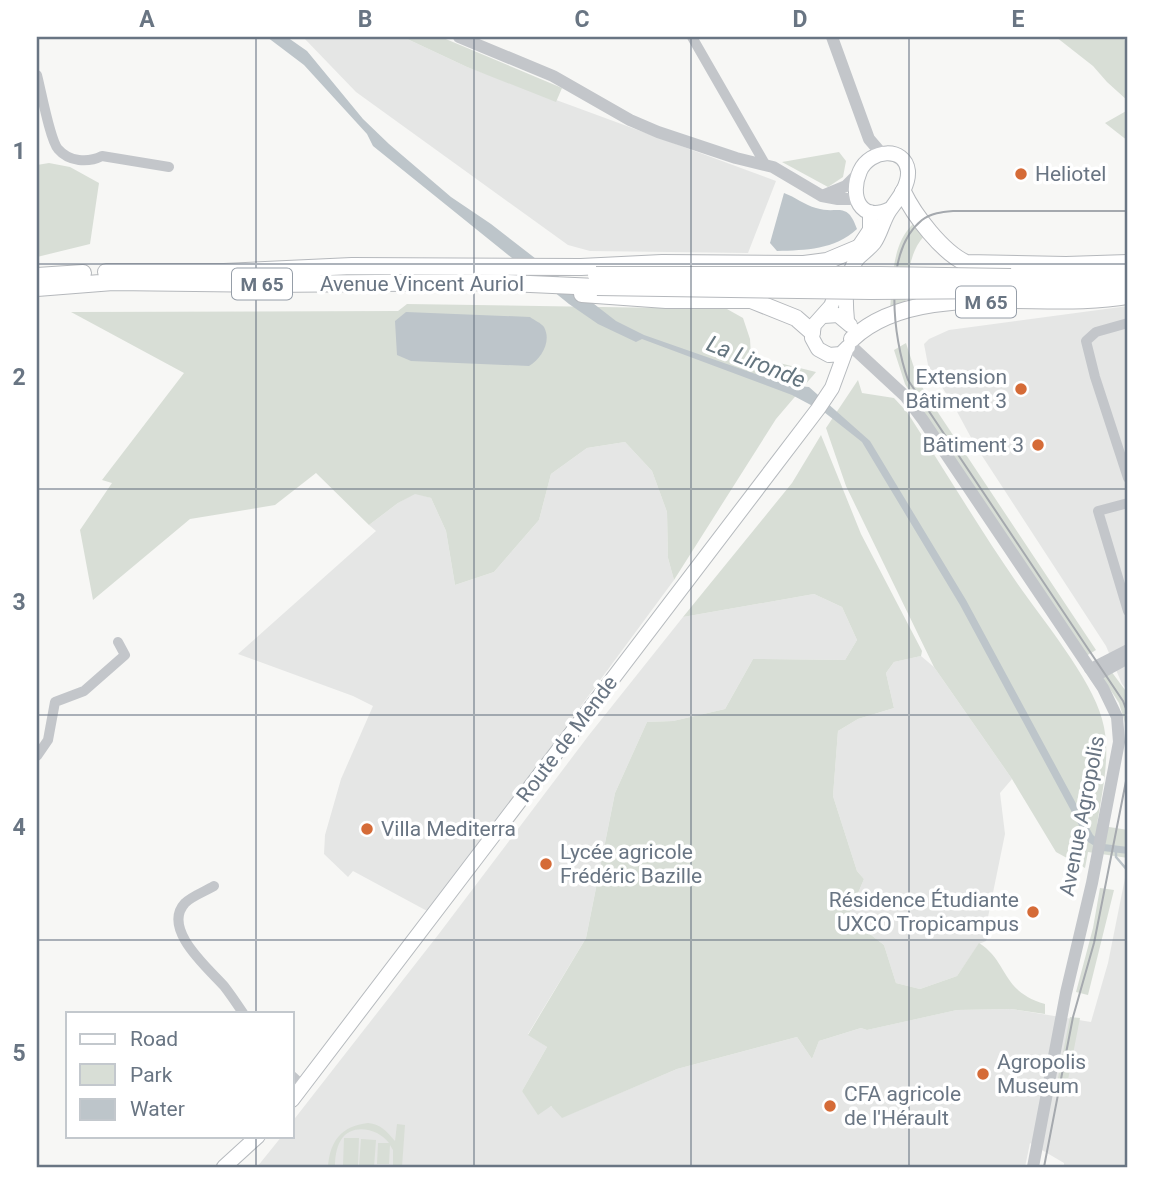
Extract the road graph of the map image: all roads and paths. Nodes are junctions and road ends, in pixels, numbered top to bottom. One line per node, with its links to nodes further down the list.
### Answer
1 (459, 37): 6 (street)
2 (692, 37): 6 (street)
3 (832, 37): 5 (street)
4 (37, 75): 7 (street)
5 (874, 155): 8 (main road); 9 (main road)
6 (765, 164): 10 (street)
7 (169, 166)
8 (859, 173): 10 (street); 11 (main road)
9 (903, 191): 12 (main road); 15 (main road, M 65)
10 (822, 196): 11 (street)
11 (857, 199): 13 (main road)
12 (890, 209): 13 (main road); 26 (main road)
13 (870, 212): 14 (main road)
14 (858, 248): 16 (main road, M 65); 25 (main road)
15 (1128, 262)
16 (554, 271): 17 (main road, Avenue Vincent Auriol / M 65); 17 (main road, M 65); 21 (main road, Avenue Vincent Auriol / M 65)
17 (224, 272): 19 (main road, Avenue Vincent Auriol / M 65)
18 (1128, 274): 20 (main road, M 65)
19 (37, 276)
20 (1011, 284): 21 (main road, M 65, bridge); 22 (main road, M 65)
21 (588, 285): 23 (main road, Avenue Vincent Auriol / M 65); 28 (main road, M 65)
22 (1128, 285)
23 (37, 288)
24 (1128, 296): 29 (main road, M 65)
25 (824, 316): 26 (main road); 28 (main road)
26 (847, 320): 29 (main road)
27 (1128, 323): 32 (street)
28 (813, 332): 30 (main road)
29 (850, 344): 30 (main road); 31 (main road, Route de Mende); 38 (street, Avenue Agropolis)
30 (829, 355): 31 (main road)
31 (836, 376): 43 (main road, Route de Mende)
32 (1128, 478)
33 (1128, 503): 34 (street)
34 (1128, 611)
35 (118, 642): 39 (street)
36 (1128, 649): 38 (street)
37 (1128, 659): 38 (street)
38 (1092, 673): 47 (street, Avenue Agropolis)
39 (37, 756)
40 (214, 886): 41 (street)
41 (242, 1012)
42 (294, 1078): 43 (street)
43 (304, 1087): 44 (main road, Route de Mende)
44 (294, 1098)
45 (256, 1138): 46 (main road)
46 (232, 1165)
47 (1033, 1167)

